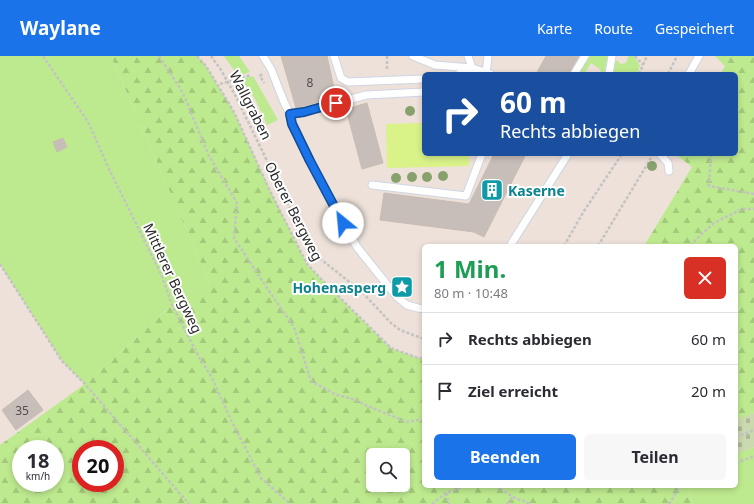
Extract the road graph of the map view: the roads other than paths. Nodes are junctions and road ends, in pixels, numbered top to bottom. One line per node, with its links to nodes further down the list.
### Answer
1 (263, 56): 16 (lane)
2 (334, 56): 14 (lane)
3 (413, 56): 9 (lane)
4 (468, 56): 9 (lane)
5 (488, 56): 10 (lane)
6 (585, 56): 11 (lane)
7 (612, 56): 12 (lane)
8 (699, 56): 13 (lane)
9 (471, 71)
10 (488, 72)
11 (575, 72)
12 (609, 72)
13 (690, 72)
14 (422, 79)
15 (422, 92): 16 (lane)
16 (290, 114): 23 (lane)
17 (481, 156): 21 (lane)
18 (567, 156): 22 (lane)
19 (662, 156): 20 (lane)
20 (669, 171)
21 (372, 185)
22 (511, 244)
23 (422, 308)

